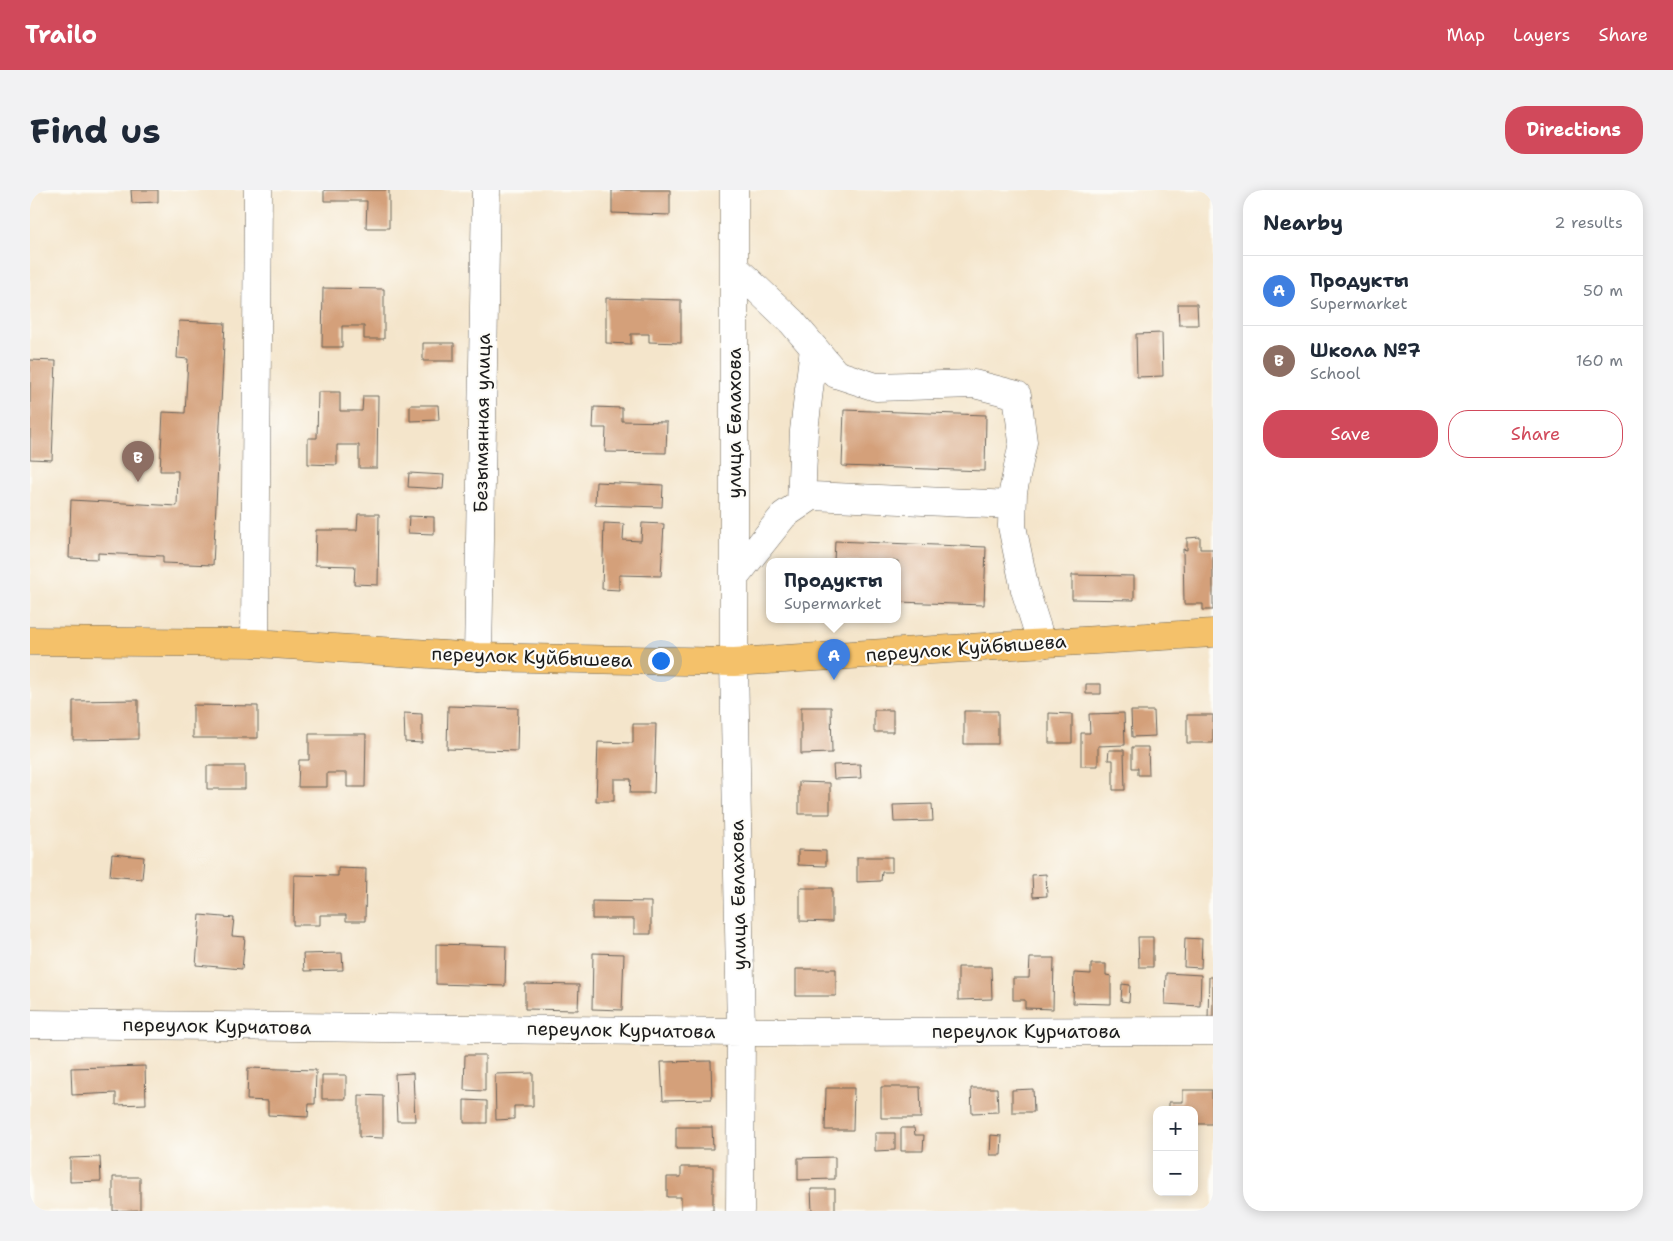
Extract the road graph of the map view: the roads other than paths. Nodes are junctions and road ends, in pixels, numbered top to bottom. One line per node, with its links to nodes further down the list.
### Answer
1 (258, 190): 11 (street)
2 (486, 190): 13 (street, Безымянная улица)
3 (734, 190): 4 (street, улица Евлахова)
4 (734, 267): 5 (street); 8 (street, улица Евлахова)
5 (814, 348): 6 (street); 7 (street)
6 (800, 503): 7 (street); 8 (street)
7 (1012, 505): 12 (street)
8 (734, 578): 14 (street, улица Евлахова)
9 (1213, 633): 12 (main road, переулок Куйбышева)
10 (30, 641): 11 (main road, переулок Куйбышева)
11 (255, 643): 13 (main road, переулок Куйбышева)
12 (1042, 644): 14 (main road, переулок Куйбышева)
13 (478, 657): 14 (main road, переулок Куйбышева)
14 (734, 662): 17 (street, улица Евлахова)
15 (30, 1024): 17 (street, переулок Курчатова)
16 (1213, 1031): 17 (street, переулок Курчатова)
17 (742, 1032): 18 (street, улица Евлахова)
18 (740, 1211)

